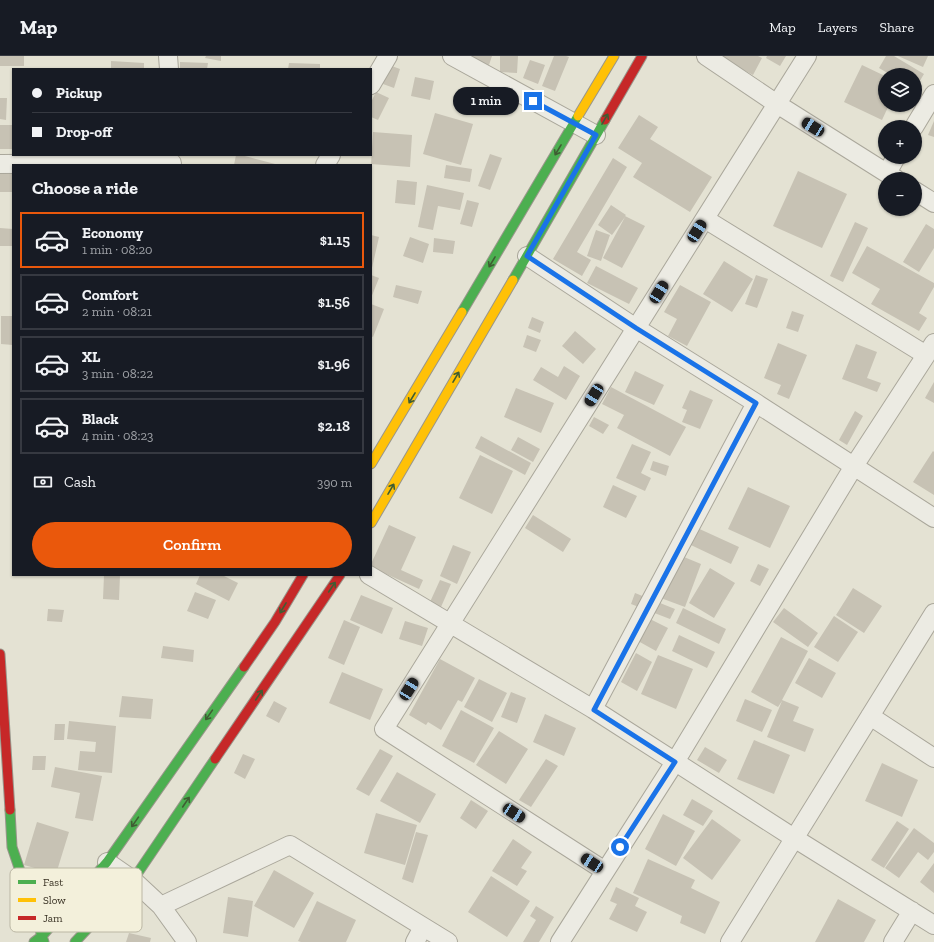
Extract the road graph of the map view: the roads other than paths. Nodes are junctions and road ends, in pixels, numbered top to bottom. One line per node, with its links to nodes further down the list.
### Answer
1 (168, 56): 8 (street)
2 (388, 56): 9 (street)
3 (452, 56): 13 (street)
4 (614, 56): 13 (main road)
5 (642, 56): 14 (main road, one-way to 5)
6 (706, 56): 11 (street)
7 (807, 56): 11 (street)
8 (169, 68)
9 (372, 83)
10 (934, 94): 12 (street)
11 (776, 104): 17 (street); 20 (street)
12 (918, 120)
13 (574, 123): 14 (street); 25 (main road, one-way to 25)
14 (596, 135): 21 (main road)
15 (172, 161): 16 (street)
16 (0, 164)
17 (885, 172)
18 (922, 195): 19 (street)
19 (934, 203)
20 (705, 219): 22 (street); 23 (street)
21 (527, 256): 22 (street); 28 (main road, one-way to 21)
22 (636, 328): 24 (street); 33 (street)
23 (930, 349): 26 (street)
24 (756, 403): 26 (street); 35 (street)
25 (372, 462)
26 (854, 466): 27 (street); 38 (street)
27 (934, 518)
28 (372, 521)
29 (302, 576): 40 (main road, one-way to 40)
30 (339, 576): 44 (main road, one-way to 30)
31 (371, 576): 33 (street)
32 (934, 612): 36 (street)
33 (450, 623): 35 (street); 45 (street)
34 (0, 654): 41 (main road)
35 (594, 710): 38 (street)
36 (870, 716): 37 (street); 39 (street)
37 (934, 758)
38 (675, 762): 39 (street); 45 (street)
39 (794, 838): 48 (street); 58 (street)
40 (107, 862): 42 (main road); 43 (street)
41 (19, 868)
42 (102, 868)
43 (116, 868)
44 (141, 868)
45 (605, 872): 57 (street)
46 (142, 888): 47 (street)
47 (161, 906): 51 (street); 55 (street)
48 (912, 911): 49 (street); 59 (street)
49 (934, 925)
50 (84, 932): 54 (main road)
51 (419, 934): 56 (street)
52 (43, 939): 53 (main road)
53 (34, 942)
54 (75, 942)
55 (187, 942)
56 (448, 942)
57 (560, 942)
58 (730, 942)
59 (893, 942)

